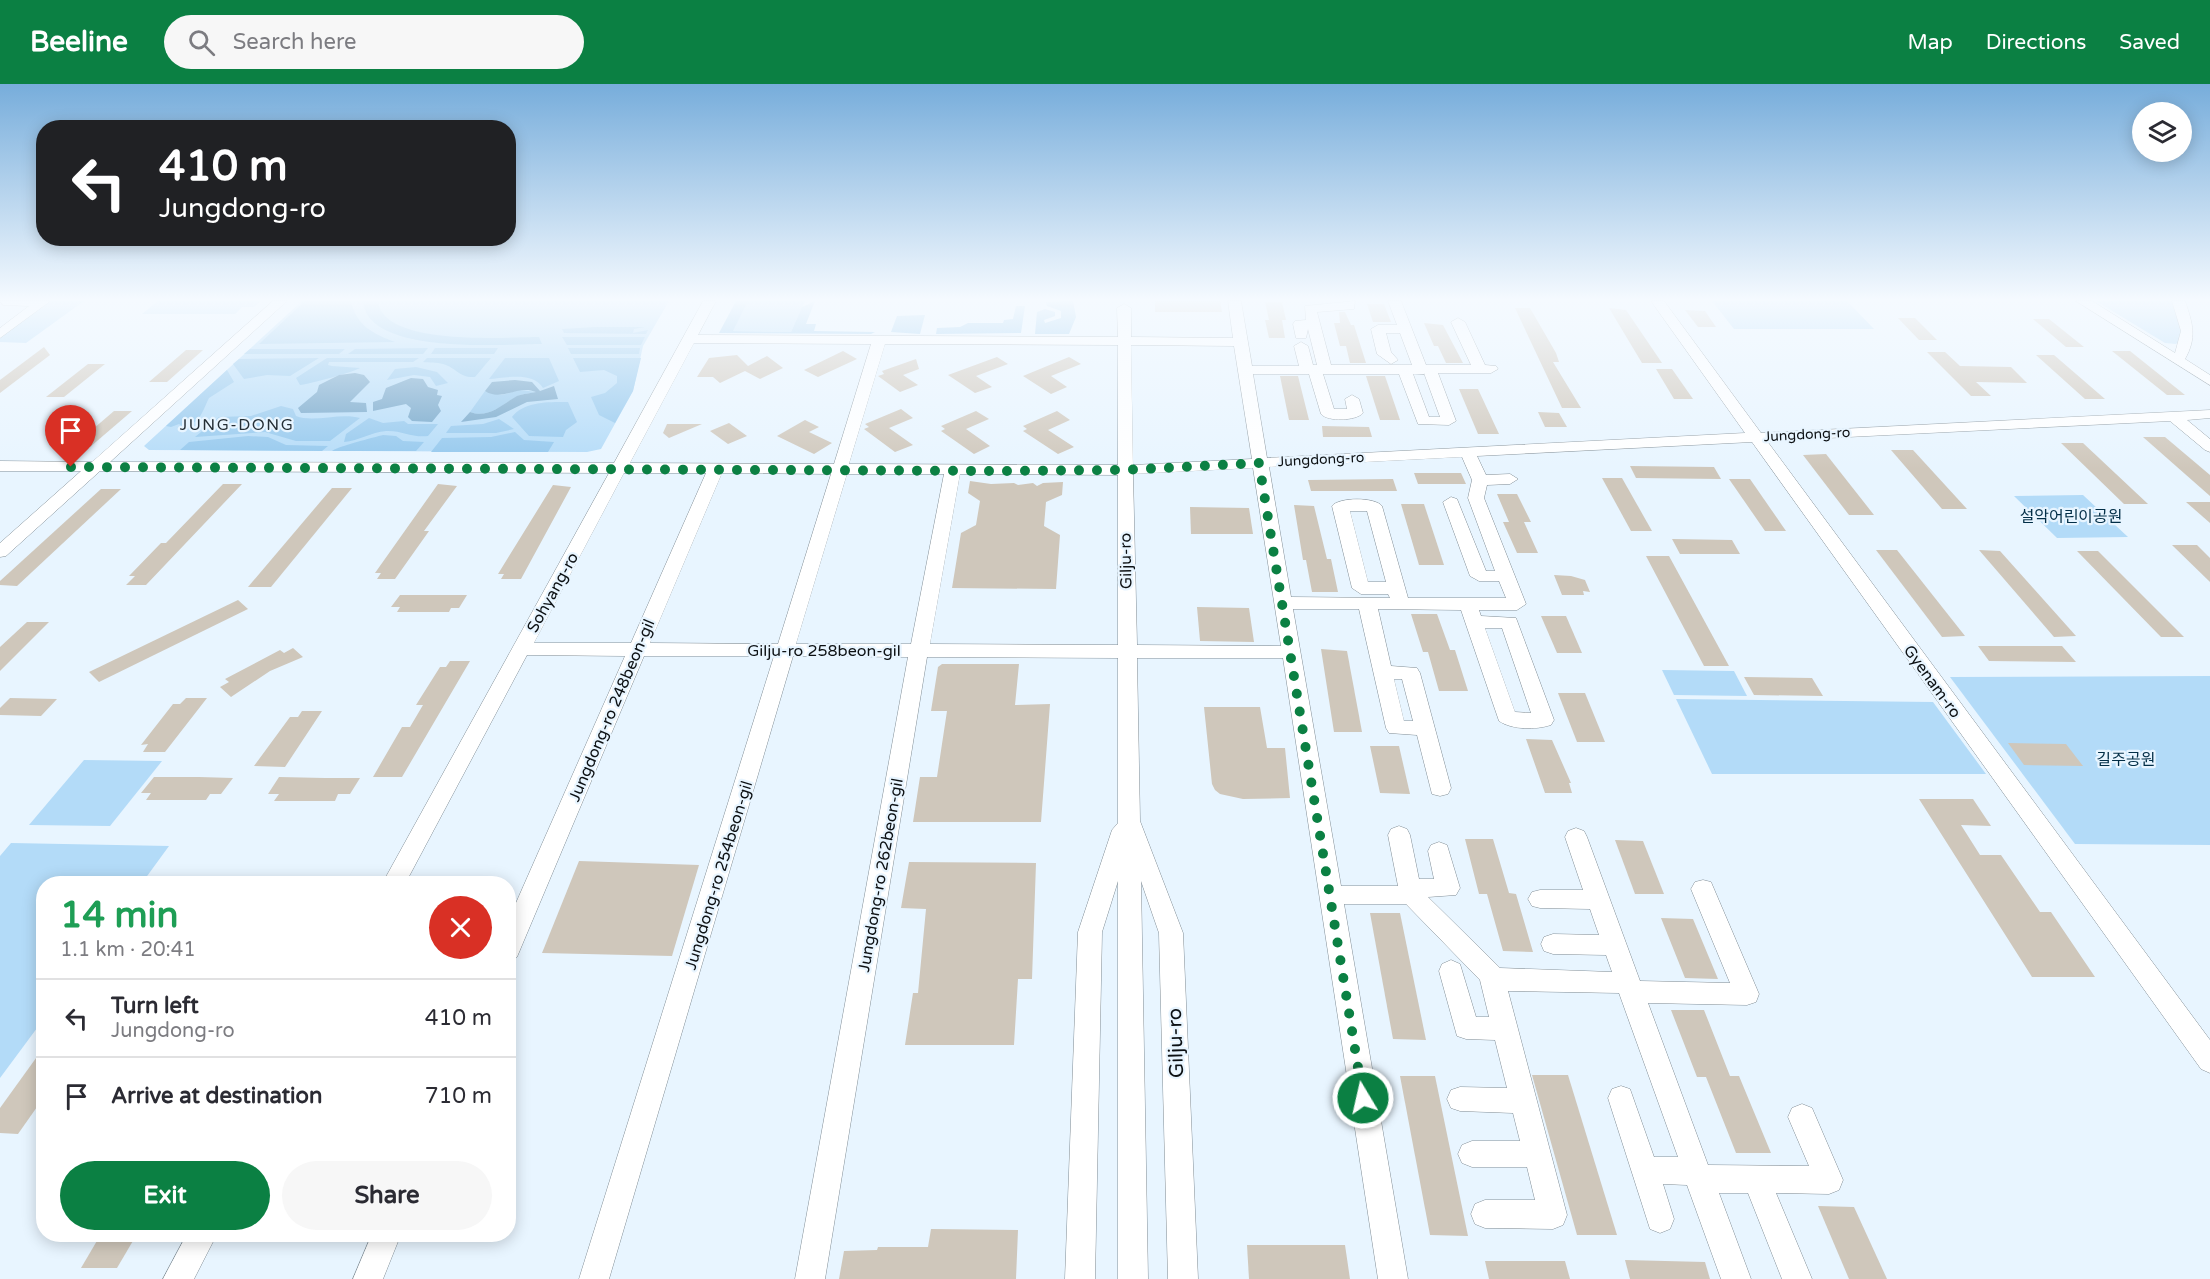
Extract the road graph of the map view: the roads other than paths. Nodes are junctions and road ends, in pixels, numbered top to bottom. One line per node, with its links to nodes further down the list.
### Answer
1 (219, 357): 29 (street)
2 (679, 357): 30 (street, Sohyang-ro)
3 (874, 357): 32 (street, Jungdong-ro 254beon-gil)
4 (1124, 357): 33 (street, Gilju-ro)
5 (1243, 357): 16 (street)
6 (1309, 357): 17 (street)
7 (1315, 357): 17 (street)
8 (1386, 357): 14 (street)
9 (1419, 357): 19 (street)
10 (1479, 357): 19 (street)
11 (1697, 357): 24 (street, Gyenam-ro)
12 (2170, 357): 15 (street)
13 (2180, 357): 15 (street)
14 (1391, 360)
15 (2177, 361): 20 (street)
16 (1245, 370): 17 (street); 27 (street)
17 (1316, 370): 18 (street); 21 (street)
18 (1406, 370): 19 (street); 19 (street)
19 (1426, 370)
20 (2210, 381)
21 (1352, 399)
22 (2210, 414): 23 (street, Jungdong-ro)
23 (2173, 415): 24 (street, Jungdong-ro); 25 (street)
24 (1754, 436): 26 (street, Jungdong-ro); 70 (street, Gyenam-ro)
25 (2210, 447)
26 (1467, 452): 27 (street, Jungdong-ro); 36 (street)
27 (1259, 463): 33 (street, Jungdong-ro); 41 (street)
28 (0, 466): 29 (street, Jungdong-ro)
29 (95, 467): 30 (street, Jungdong-ro); 38 (street)
30 (619, 469): 31 (street, Jungdong-ro); 44 (street, Sohyang-ro)
31 (716, 470): 32 (street, Jungdong-ro); 45 (street, Jungdong-ro 248beon-gil)
32 (841, 470): 34 (street, Jungdong-ro); 46 (street, Jungdong-ro 254beon-gil)
33 (1124, 470): 34 (street, Jungdong-ro); 48 (street, Gilju-ro)
34 (953, 471): 47 (street, Jungdong-ro 262beon-gil)
35 (1510, 479): 36 (street)
36 (1480, 480): 39 (street)
37 (1451, 502): 39 (street)
38 (0, 552)
39 (1506, 576): 43 (street)
40 (1398, 596): 40 (street); 42 (street); 43 (street)
41 (1282, 603): 42 (street); 49 (street)
42 (1367, 603): 50 (street)
43 (1471, 613): 43 (street)
44 (521, 649): 45 (street, Gilju-ro 258beon-gil); 57 (street, Sohyang-ro)
45 (637, 650): 46 (street, Gilju-ro 258beon-gil); 63 (street, Jungdong-ro 248beon-gil)
46 (786, 650): 47 (street, Gilju-ro 258beon-gil); 86 (street, Jungdong-ro 254beon-gil)
47 (919, 650): 48 (street, Gilju-ro 258beon-gil); 87 (street, Jungdong-ro 262beon-gil)
48 (1126, 651): 49 (street, Gilju-ro 258beon-gil); 53 (street, Gilju-ro)
49 (1290, 652): 60 (street)
50 (1384, 672): 51 (street); 51 (street)
51 (1425, 728): 52 (street)
52 (1440, 788)
53 (1128, 814): 88 (street, Gilju-ro); 89 (street, Gilju-ro); 90 (street, Gilju-ro)
54 (1399, 835): 59 (street)
55 (1576, 837): 62 (street)
56 (1439, 851): 59 (street)
57 (397, 876)
58 (1703, 889): 68 (street)
59 (1411, 891): 60 (street); 67 (street)
60 (1330, 895): 91 (street)
61 (1540, 899): 62 (street)
62 (1599, 900): 65 (street)
63 (516, 931)
64 (1553, 944): 65 (street)
65 (1615, 945): 68 (street)
66 (1451, 971): 69 (street)
67 (1491, 975): 68 (street); 69 (street)
68 (1630, 987): 78 (street)
69 (1505, 1029): 73 (street)
70 (2210, 1061)
71 (1621, 1098): 77 (street)
72 (1460, 1099): 73 (street)
73 (1524, 1101): 76 (street)
74 (1802, 1117): 79 (street)
75 (1472, 1154): 76 (street)
76 (1537, 1154): 80 (street)
77 (1645, 1170): 78 (street); 81 (street)
78 (1698, 1175): 79 (street); 92 (street)
79 (1756, 1179): 93 (street)
80 (1485, 1214)
81 (1660, 1219)
82 (199, 1242): 84 (street)
83 (384, 1242): 85 (street)
84 (178, 1279)
85 (368, 1279)
86 (594, 1279)
87 (810, 1279)
88 (1080, 1279)
89 (1133, 1279)
90 (1182, 1279)
91 (1393, 1279)
92 (1736, 1279)
93 (1797, 1279)

